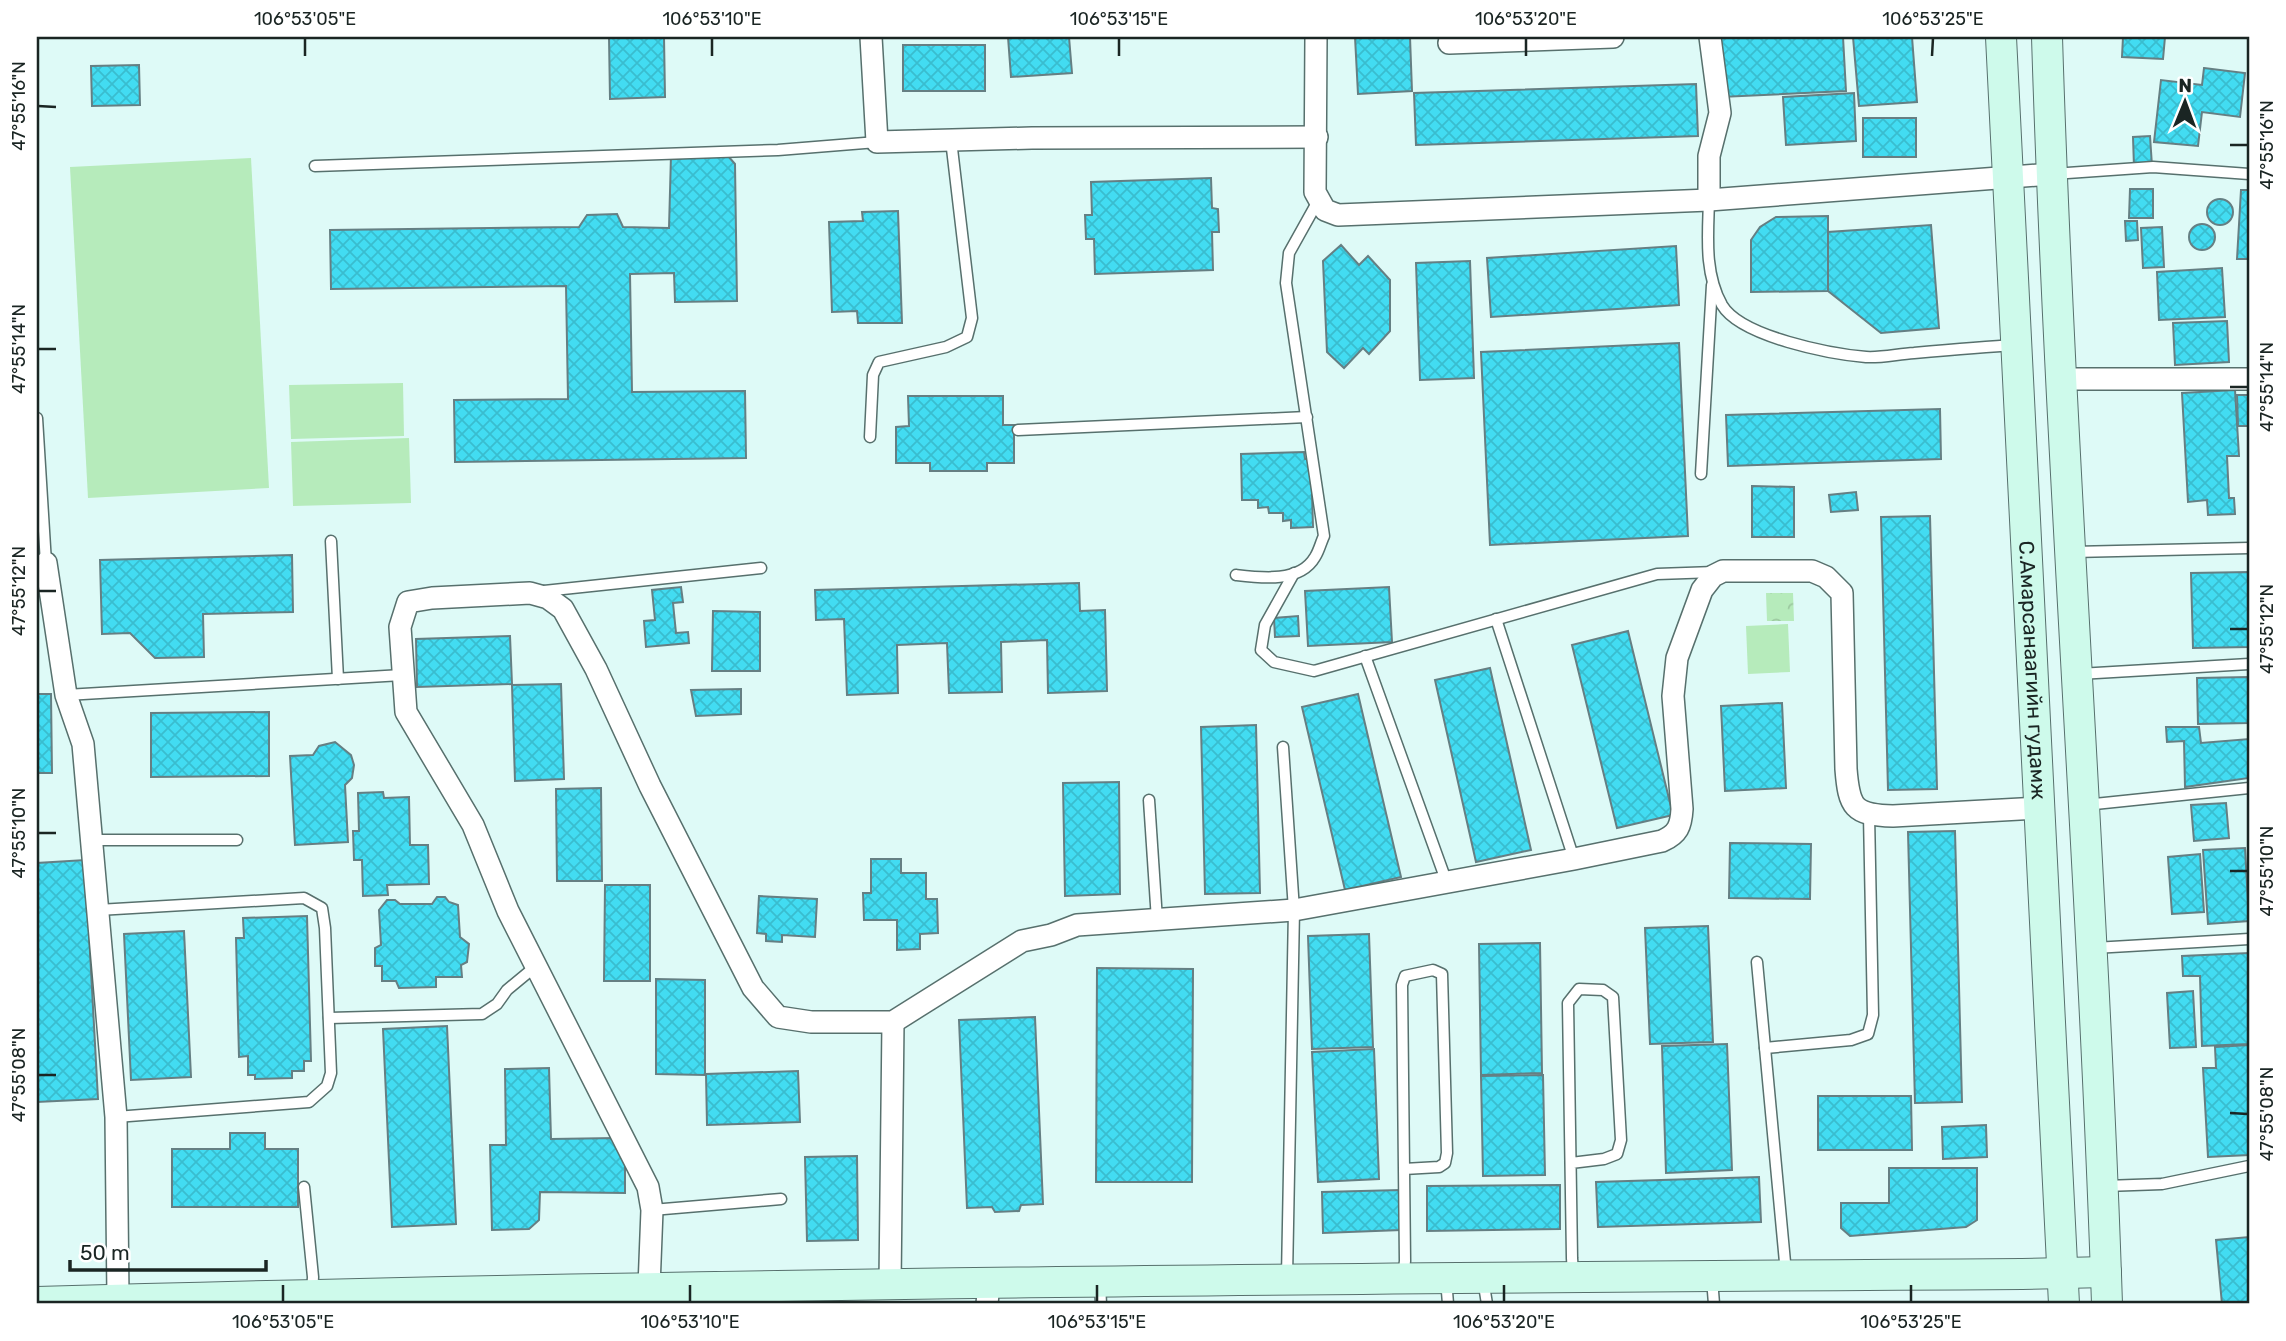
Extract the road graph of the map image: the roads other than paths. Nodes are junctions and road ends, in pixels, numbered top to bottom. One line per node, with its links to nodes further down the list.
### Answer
1 (871, 37): 10 (street)
2 (1316, 37): 8 (street)
3 (1613, 37): 7 (street)
4 (1710, 37): 15 (street)
5 (2001, 37): 14 (main road, С.Амарсанаагийн гудамж)
6 (2047, 37): 12 (main road, С.Амарсанаагийн гудамж)
7 (1449, 44)
8 (1317, 137): 9 (street); 16 (street)
9 (951, 140): 10 (street); 24 (lane)
10 (877, 142): 11 (lane)
11 (315, 166)
12 (2051, 174): 13 (lane); 14 (street); 19 (main road, С.Амарсанаагийн гудамж)
13 (2249, 174)
14 (2007, 176): 15 (street); 18 (main road, С.Амарсанаагийн гудамж)
15 (1709, 200): 16 (street); 17 (lane)
16 (1318, 201): 21 (lane)
17 (1712, 283): 18 (lane); 25 (lane)
18 (2016, 345): 46 (main road, С.Амарсанаагийн гудамж)
19 (2063, 379): 20 (street); 28 (main road, С.Амарсанаагийн гудамж)
20 (2249, 379)
21 (1307, 417): 23 (lane); 32 (lane)
22 (37, 418): 29 (lane)
23 (1018, 430)
24 (870, 438)
25 (1701, 474)
26 (331, 541): 40 (lane)
27 (2249, 548): 28 (lane)
28 (2070, 552): 38 (main road, С.Амарсанаагийн гудамж)
29 (41, 563): 41 (street)
30 (761, 568): 34 (lane)
31 (1723, 571): 35 (lane); 47 (street); 50 (street)
32 (1294, 573): 33 (lane); 36 (lane)
33 (1236, 576)
34 (530, 593): 39 (street); 60 (street)
35 (1496, 619): 36 (lane); 50 (lane)
36 (1365, 656): 51 (lane)
37 (2249, 664): 38 (lane)
38 (2077, 674): 45 (main road, С.Амарсанаагийн гудамж)
39 (402, 675): 40 (lane); 58 (street)
40 (338, 679): 41 (lane)
41 (66, 695): 48 (street)
42 (1283, 747): 52 (lane)
43 (2249, 788): 45 (lane)
44 (1149, 800): 54 (lane)
45 (2084, 805): 46 (main road); 56 (main road, С.Амарсанаагийн гудамж)
46 (2040, 808): 47 (street); 71 (main road, С.Амарсанаагийн гудамж)
47 (1869, 814): 61 (lane)
48 (92, 840): 49 (lane); 53 (street)
49 (237, 840)
50 (1574, 859): 51 (street)
51 (1447, 883): 52 (street)
52 (1294, 909): 54 (street); 75 (lane)
53 (98, 910): 59 (lane); 62 (street)
54 (1157, 920): 60 (street)
55 (2249, 939): 56 (lane)
56 (2091, 948): 66 (main road, С.Амарсанаагийн гудамж)
57 (1757, 962): 61 (lane)
58 (536, 966): 59 (lane); 69 (street)
59 (329, 1018): 62 (lane)
60 (893, 1022): 79 (street)
61 (1765, 1048): 72 (lane)
62 (116, 1117): 84 (street)
63 (1571, 1163): 63 (lane); 73 (lane)
64 (2249, 1166): 66 (lane)
65 (1404, 1169): 65 (lane); 74 (lane)
66 (2102, 1186): 70 (main road, С.Амарсанаагийн гудамж)
67 (304, 1187): 81 (lane)
68 (781, 1199): 69 (lane)
69 (652, 1210): 76 (street)
70 (2106, 1272): 71 (main road); 87 (main road, С.Амарсанаагийн гудамж)
71 (2063, 1273): 72 (main road); 86 (main road, С.Амарсанаагийн гудамж)
72 (1786, 1276): 78 (main road)
73 (1574, 1277): 77 (main road); 78 (main road)
74 (1403, 1278): 75 (main road); 80 (main road)
75 (1287, 1279): 82 (main road)
76 (649, 1287): 79 (main road); 81 (main road)
77 (1485, 1290): 80 (main road)
78 (1713, 1290)
79 (874, 1291): 83 (main road)
80 (1447, 1291)
81 (312, 1293): 84 (main road)
82 (1101, 1293): 83 (main road)
83 (988, 1294)
84 (118, 1298): 85 (main road)
85 (54, 1302)
86 (2064, 1304)
87 (2107, 1304)

